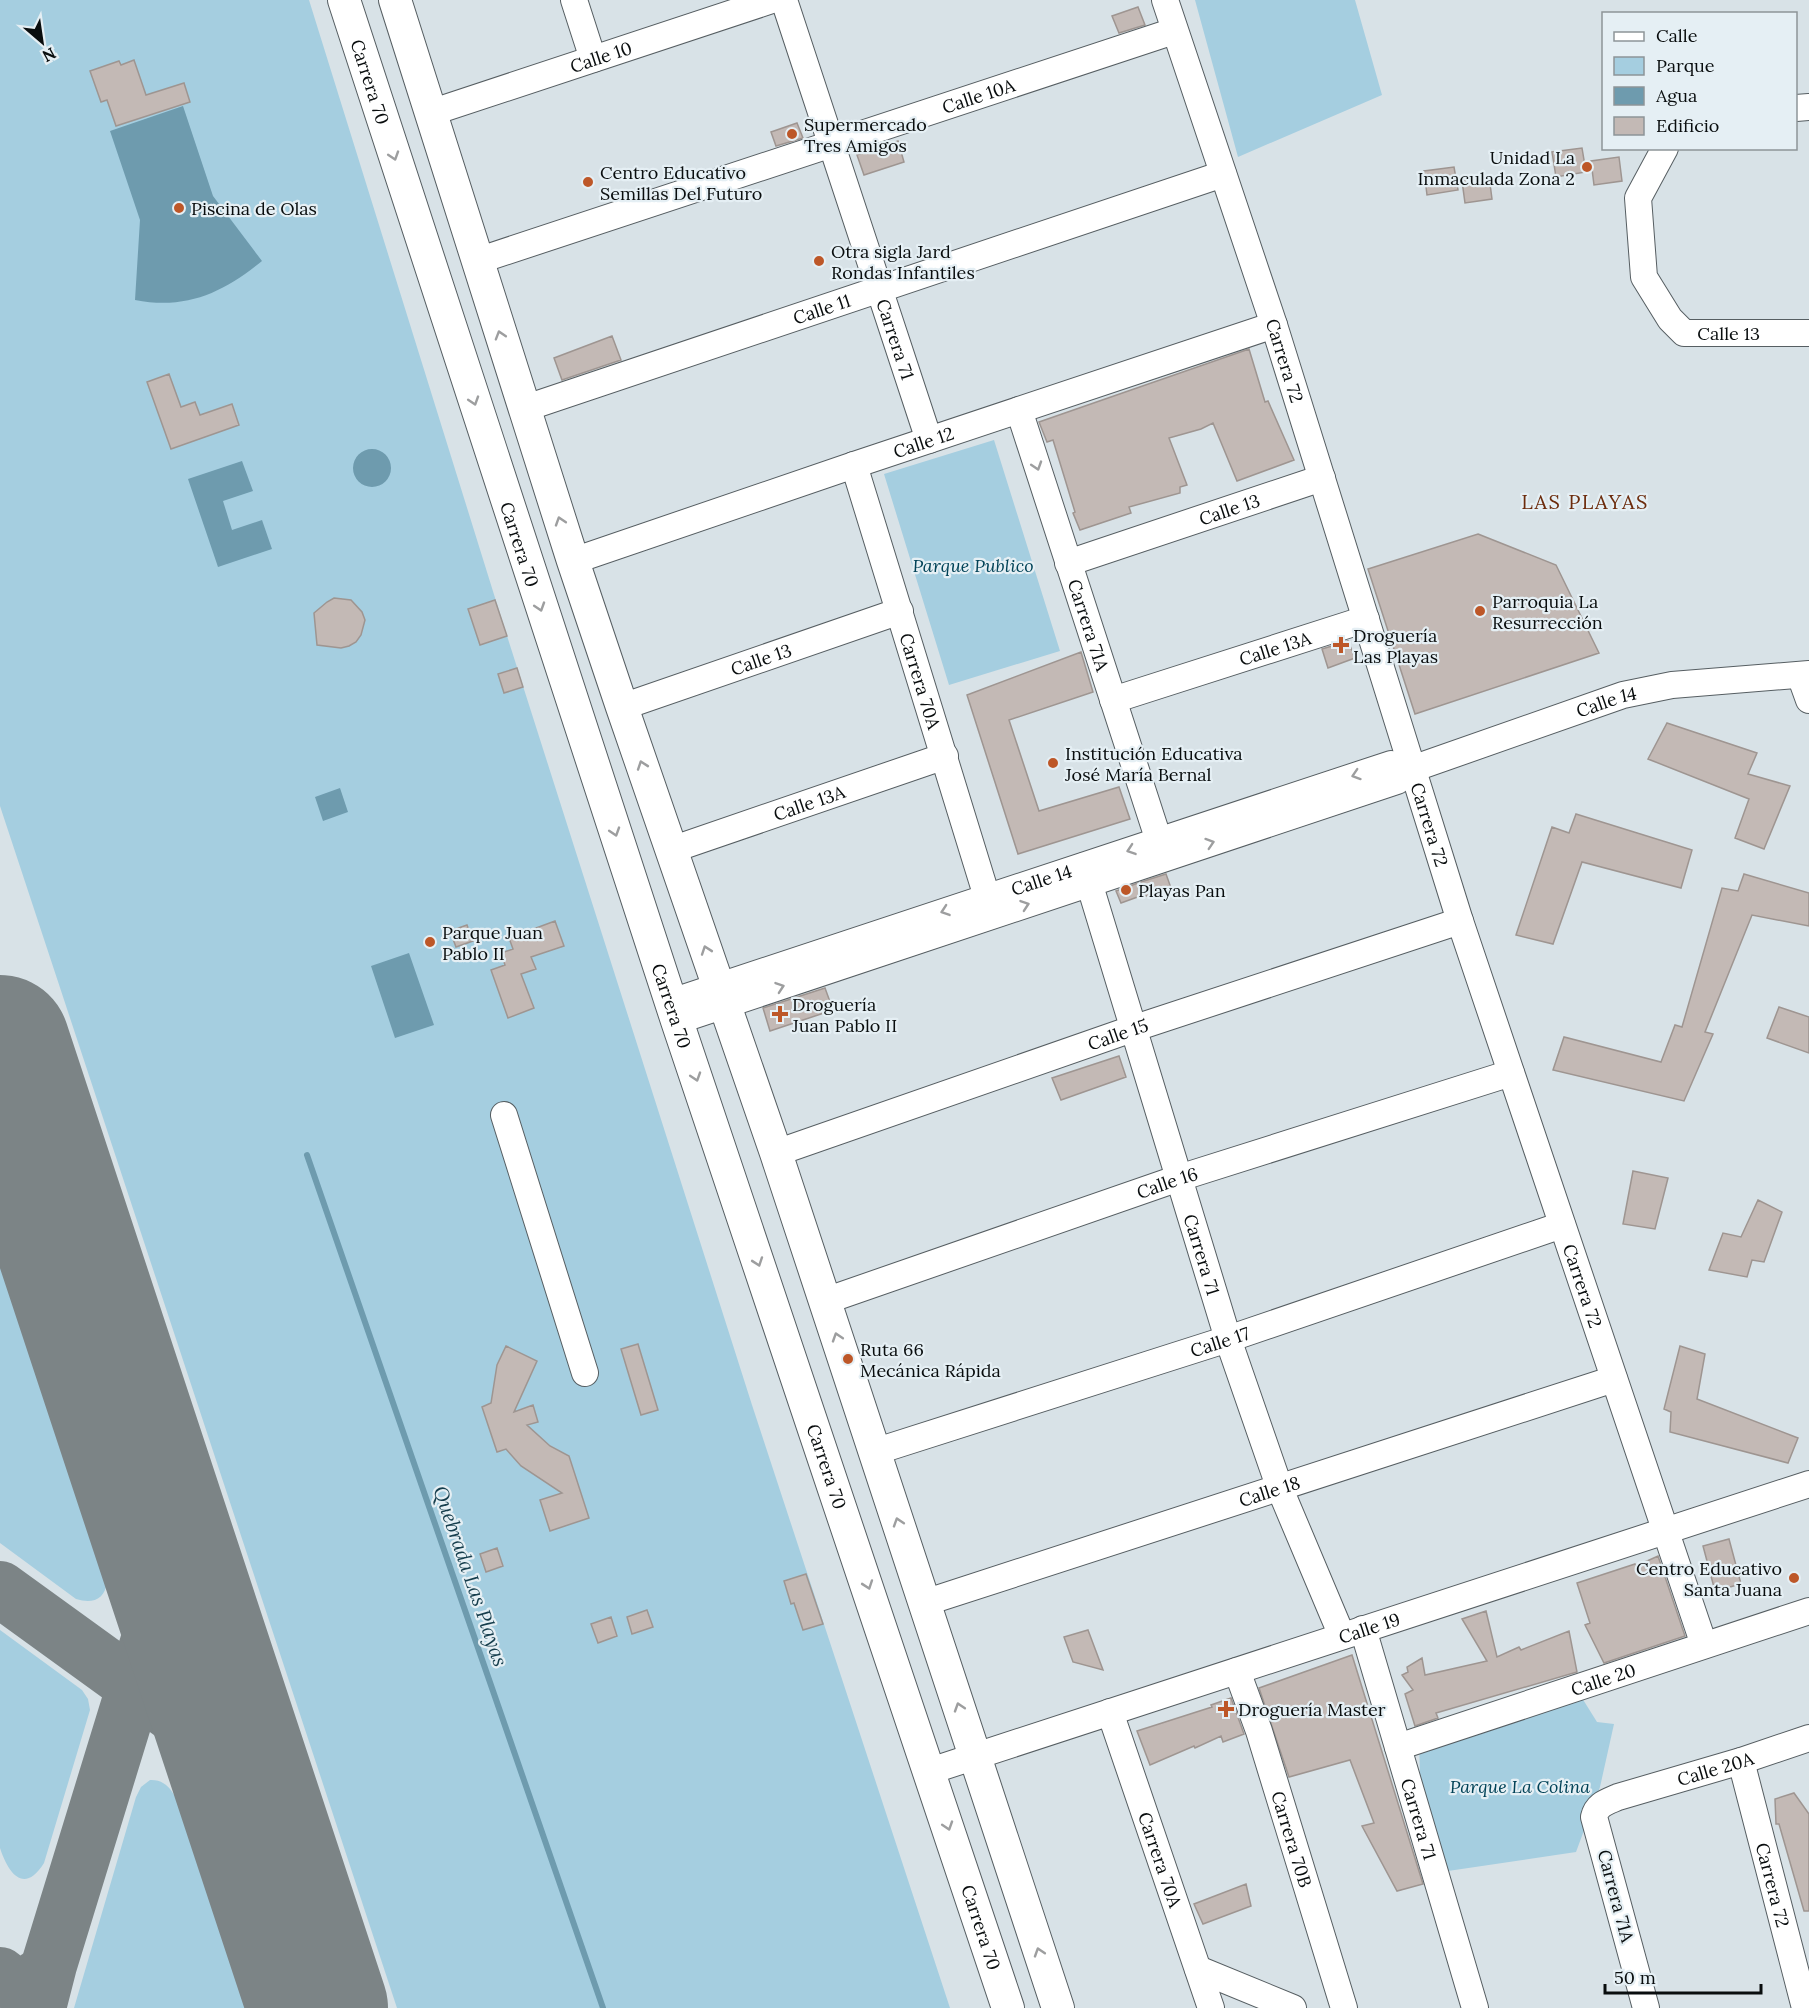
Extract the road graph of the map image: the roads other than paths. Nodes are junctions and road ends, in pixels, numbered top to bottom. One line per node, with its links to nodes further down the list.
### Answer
1 (344, 0): 39 (main road, Carrera 70, one-way to 39)
2 (395, 0): 10 (main road)
3 (574, 0): 9 (street)
4 (772, 0): 7 (street, Calle 10)
5 (784, 0): 11 (street, Carrera 71)
6 (1165, 0): 8 (street, Carrera 72)
7 (718, 8): 9 (street, Calle 10)
8 (1174, 32): 11 (street, Calle 10A); 13 (street, Carrera 72)
9 (593, 59): 10 (street, Calle 10)
10 (430, 113): 14 (main road)
11 (832, 144): 14 (street, Calle 10A); 15 (street, Carrera 71)
12 (1664, 150): 17 (street, Calle 13)
13 (1223, 174): 15 (street, Calle 11); 16 (street, Carrera 72)
14 (477, 261): 18 (main road, one-way to 14)
15 (880, 289): 18 (street, Calle 11); 20 (street, Carrera 71)
16 (1274, 325): 19 (street, Calle 12); 22 (street, Carrera 72)
17 (1809, 333)
18 (523, 409): 23 (main road, one-way to 18)
19 (1019, 410): 20 (street, Calle 12); 24 (street, Carrera 71A, one-way to 24)
20 (929, 440): 21 (street, Calle 12)
21 (854, 465): 23 (street, Calle 12); 25 (street, Carrera 70A)
22 (1322, 478): 24 (street, Calle 13); 26 (street, Carrera 72)
23 (573, 561): 30 (main road)
24 (1068, 563): 28 (street, Carrera 71A)
25 (900, 612): 30 (street, Calle 13); 31 (street, Carrera 70A)
26 (1366, 619): 28 (street, Calle 13A); 32 (street, Carrera 72)
27 (1804, 674): 29 (street); 32 (street, Calle 14)
28 (1113, 700): 33 (street, Carrera 71A)
29 (1809, 700)
30 (622, 708): 34 (main road, one-way to 30)
31 (945, 756): 34 (street, Calle 13A); 36 (street, Carrera 70A)
32 (1412, 769): 33 (street, Calle 14, one-way to 33); 35 (street, Calle 14, one-way to 32); 37 (street, Carrera 72)
33 (1159, 841): 35 (street, Calle 14, one-way to 35)
34 (671, 850): 38 (main road, one-way to 34)
35 (1086, 875): 36 (street, Calle 14); 38 (street, Calle 14, one-way to 35); 40 (street, Carrera 71)
36 (987, 897): 38 (street, Calle 14, one-way to 38)
37 (1460, 921): 40 (street, Calle 15); 41 (street, Carrera 72)
38 (721, 995): 39 (street, Calle 14); 43 (main road)
39 (674, 1012): 64 (main road, Carrera 70, one-way to 64)
40 (1132, 1029): 43 (street, Calle 15); 44 (street, Carrera 71)
41 (1511, 1072): 44 (street, Calle 16); 45 (street, Carrera 72)
42 (504, 1115): 48 (street)
43 (776, 1153): 46 (main road)
44 (1179, 1178): 46 (street, Calle 16); 47 (street, Carrera 71)
45 (1562, 1225): 47 (street, Calle 17); 49 (street, Carrera 72)
46 (825, 1301): 50 (main road, one-way to 46)
47 (1228, 1339): 50 (street, Calle 17); 52 (street, Carrera 71)
48 (585, 1373)
49 (1614, 1379): 52 (street, Calle 18); 53 (street, Carrera 72)
50 (874, 1452): 54 (main road, one-way to 50)
51 (1809, 1484): 53 (street, Calle 19)
52 (1280, 1488): 54 (street, Calle 18); 56 (street, Carrera 71)
53 (1666, 1531): 56 (street, Calle 19); 57 (street, Carrera 72)
54 (924, 1603): 62 (main road, one-way to 54)
55 (1809, 1611): 57 (street, Calle 20)
56 (1353, 1633): 58 (street, Calle 19); 61 (street, Carrera 71)
57 (1704, 1646): 61 (street, Calle 20)
58 (1237, 1671): 59 (street, Calle 19); 71 (street, Carrera 70B)
59 (1110, 1712): 62 (street, Calle 19); 66 (street, Carrera 70A)
60 (1809, 1738): 63 (street, Calle 20A)
61 (1398, 1747): 72 (street, Carrera 71)
62 (975, 1756): 64 (street, Calle 19); 68 (main road, one-way to 62)
63 (1741, 1761): 65 (street, Calle 20A); 74 (street, Carrera 72)
64 (930, 1771): 67 (main road, Carrera 70, one-way to 67)
65 (1618, 1797): 73 (street, Carrera 71A)
66 (1198, 1969): 69 (street, Carrera 70A); 70 (street)
67 (1008, 2008)
68 (1058, 2008)
69 (1211, 2008)
70 (1293, 2008)
71 (1344, 2008)
72 (1475, 2008)
73 (1646, 2008)
74 (1805, 2008)

